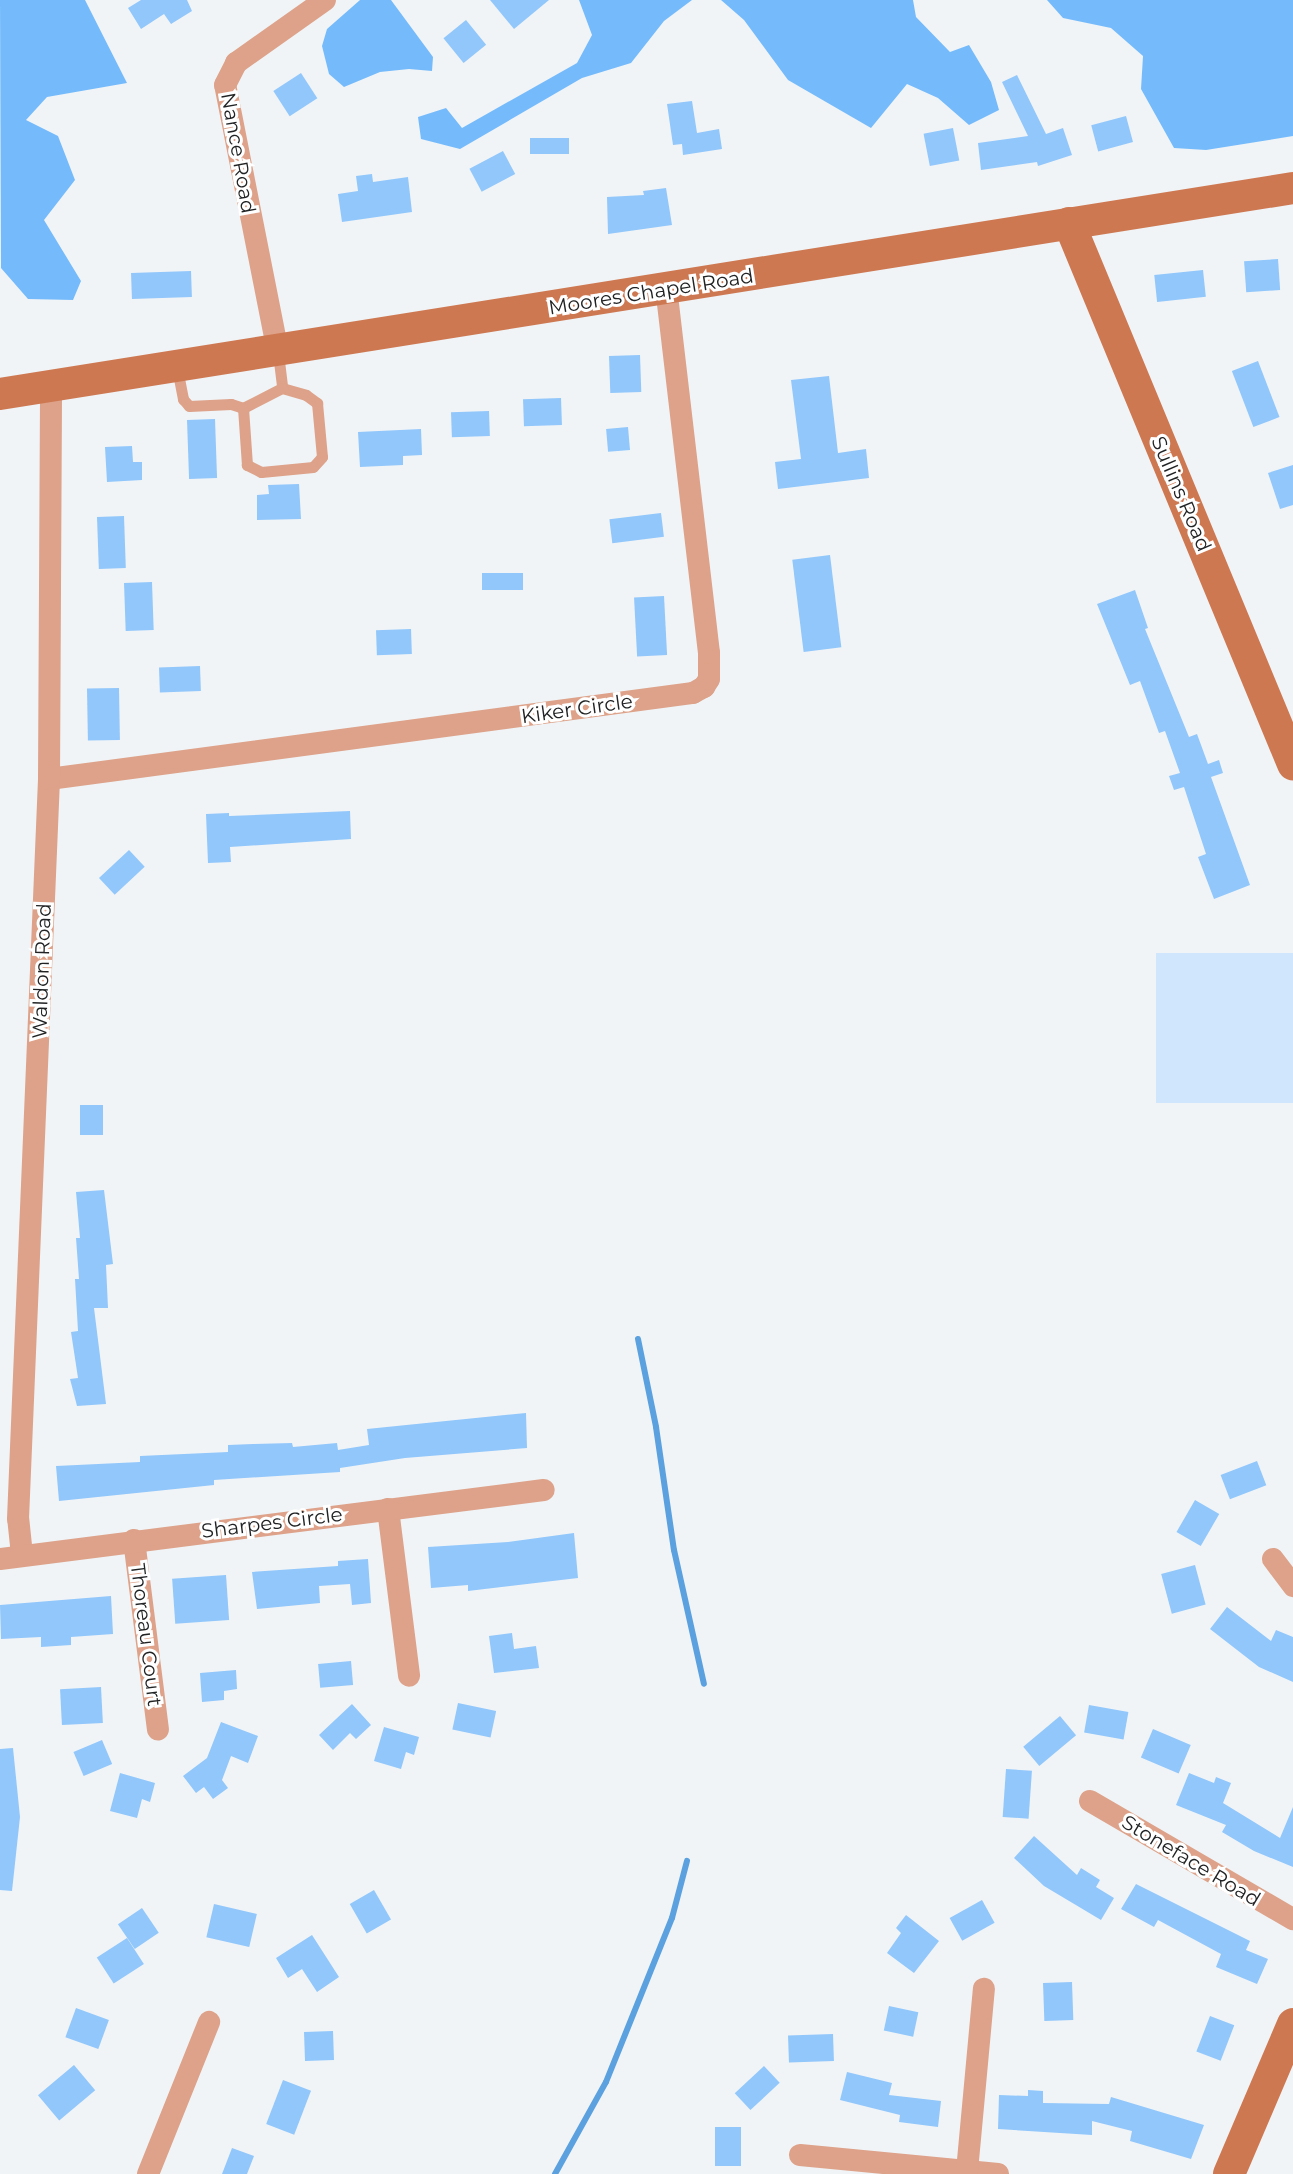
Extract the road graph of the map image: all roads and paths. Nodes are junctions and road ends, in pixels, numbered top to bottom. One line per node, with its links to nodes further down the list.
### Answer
1 (325, 0): 5 (street, Nance Road)
2 (1293, 188): 3 (main road, Moores Chapel Road)
3 (1069, 223): 4 (main road, Moores Chapel Road); 11 (main road, Sullins Road)
4 (666, 289): 5 (main road, Moores Chapel Road); 12 (street, Kiker Circle)
5 (278, 352): 6 (main road, Moores Chapel Road); 8 (lane)
6 (177, 366): 7 (main road, Moores Chapel Road); 10 (lane)
7 (51, 385): 9 (main road, Moores Chapel Road); 12 (street, Waldon Road)
8 (282, 388): 10 (lane); 10 (lane)
9 (3, 391)
10 (243, 408)
11 (1293, 764)
12 (49, 779): 16 (street, Waldon Road)
13 (544, 1490): 14 (street, Sharpes Circle)
14 (388, 1509): 15 (street, Sharpes Circle); 19 (street)
15 (134, 1540): 16 (street, Sharpes Circle); 20 (street, Thoreau Court)
16 (11, 1557)
17 (1273, 1559): 18 (street)
18 (1293, 1586)
19 (409, 1676)
20 (158, 1729)
21 (1090, 1801): 22 (street, Stoneface Road)
22 (1293, 1919)
23 (984, 1989): 27 (street)
24 (209, 2022): 28 (street)
25 (1293, 2024): 30 (main road)
26 (800, 2155): 27 (street)
27 (967, 2171): 29 (street)
28 (148, 2174)
29 (998, 2174)
30 (1229, 2174)

